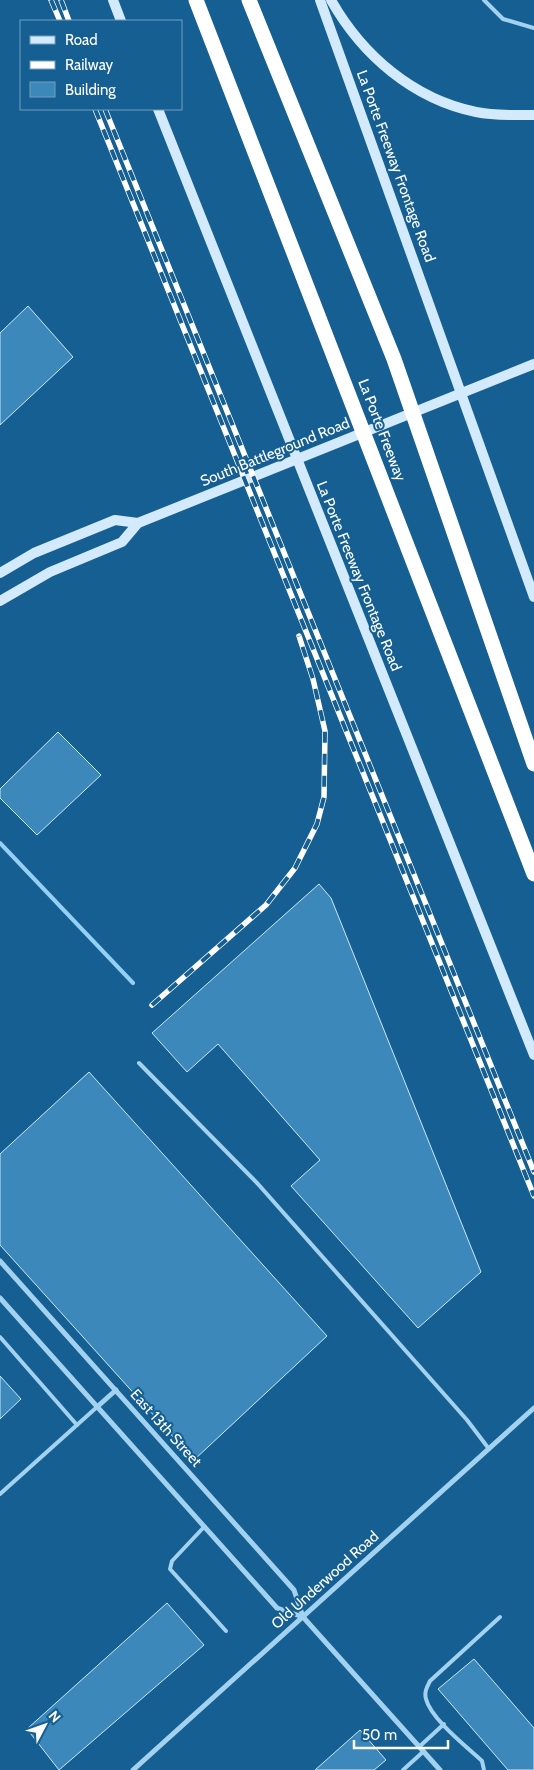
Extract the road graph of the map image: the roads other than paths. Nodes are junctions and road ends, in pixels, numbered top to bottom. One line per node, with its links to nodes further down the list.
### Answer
1 (113, 0): 7 (main road)
2 (196, 0): 18 (highway, La Porte Freeway)
3 (249, 0): 17 (highway)
4 (320, 0): 15 (main road, La Porte Freeway Frontage Road)
5 (331, 0): 10 (main road)
6 (484, 0): 8 (lane)
7 (121, 20)
8 (534, 28)
9 (158, 110): 12 (main road, La Porte Freeway Frontage Road)
10 (534, 115)
11 (534, 364): 12 (main road, South Battleground Road)
12 (296, 458): 13 (main road, South Battleground Road); 19 (main road, La Porte Freeway Frontage Road)
13 (138, 524): 14 (main road); 16 (main road, South Battleground Road)
14 (0, 574)
15 (534, 597)
16 (0, 601)
17 (534, 764)
18 (534, 874)
19 (534, 1055)
20 (139, 1063): 28 (lane)
21 (0, 1261): 24 (street, East 13th Street)
22 (0, 1298): 25 (street, East 13th Street)
23 (0, 1336): 27 (lane)
24 (116, 1390): 25 (street); 31 (street, East 13th Street)
25 (97, 1407): 27 (lane); 30 (street, East 13th Street)
26 (534, 1408): 28 (street, Old Underwood Road)
27 (77, 1425): 29 (lane)
28 (489, 1449): 31 (street, Old Underwood Road)
29 (0, 1494)
30 (204, 1527): 31 (street, East 13th Street); 33 (lane)
31 (303, 1617): 35 (street, East 13th Street); 37 (street, Old Underwood Road)
32 (500, 1617): 34 (lane)
33 (226, 1631)
34 (444, 1724): 35 (lane); 40 (lane)
35 (419, 1746): 36 (street, East 13th Street)
36 (424, 1751): 38 (lane); 39 (street, East 13th Street)
37 (133, 1770)
38 (403, 1770)
39 (440, 1770)
40 (484, 1770)

